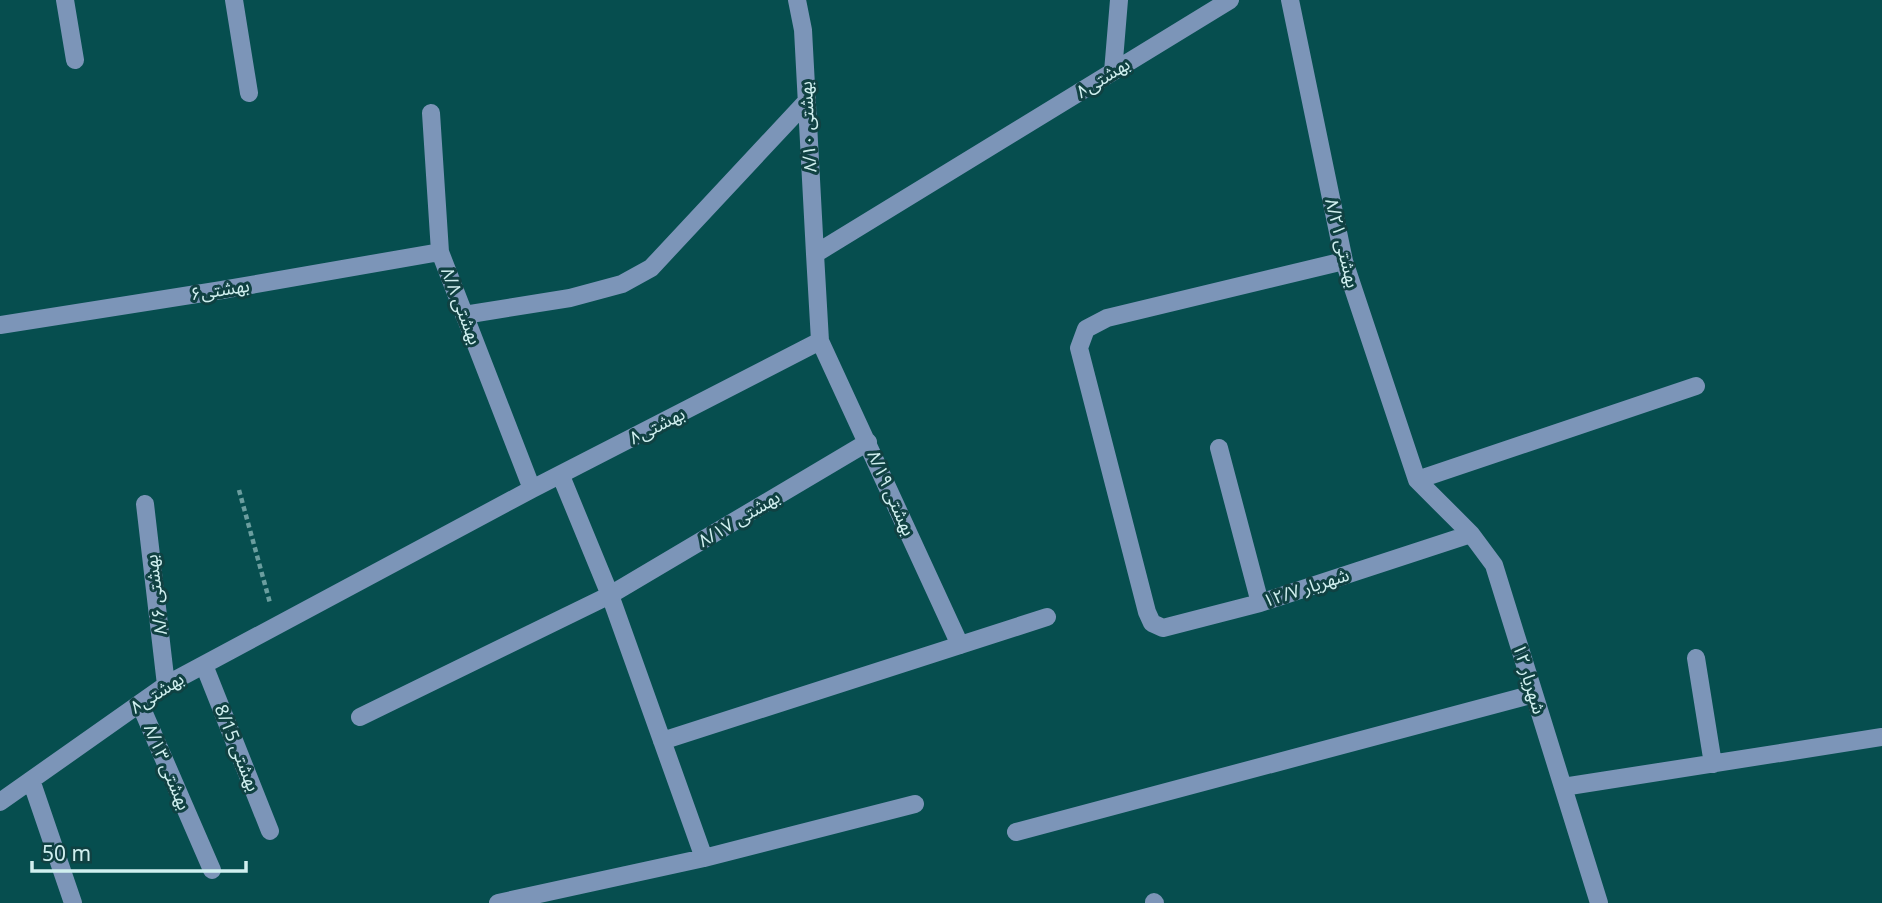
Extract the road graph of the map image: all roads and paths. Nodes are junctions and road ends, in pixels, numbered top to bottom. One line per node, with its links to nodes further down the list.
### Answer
1 (65, 0): 7 (street)
2 (234, 0): 9 (street)
3 (797, 0): 10 (street, بهشتی ۸/۱۰)
4 (1119, 0): 8 (street)
5 (1230, 0): 8 (street, بهشتی۸)
6 (1290, 0): 14 (street, بهشتی ۸/۲۱)
7 (75, 60)
8 (1113, 72): 13 (street, بهشتی۸)
9 (249, 93)
10 (807, 101): 13 (street, بهشتی ۸/۱۰); 15 (street)
11 (431, 113): 12 (street, بهشتی ۸/۸)
12 (440, 252): 15 (street, بهشتی ۸/۸); 16 (street, بهشتی۶)
13 (816, 254): 17 (street)
14 (1344, 261): 22 (street, بهشتی ۸/۲۱); 28 (street, شهریار ۱۲/۷)
15 (464, 315): 23 (street, بهشتی ۸/۸)
16 (0, 325)
17 (820, 341): 19 (street, بهشتی ۸/۱۹); 21 (street, بهشتی۸)
18 (1696, 386): 22 (street)
19 (868, 442): 27 (street, بهشتی ۸/۱۷); 31 (street, بهشتی ۸/۱۹)
20 (1219, 448): 28 (street)
21 (561, 476): 23 (street, بهشتی۸); 27 (street)
22 (1417, 480): 26 (street, شهریار ۱۲)
23 (532, 489): 30 (street, بهشتی۸)
24 (239, 490): 30 (path)
25 (145, 504): 34 (street, بهشتی ۸/۶)
26 (1471, 534): 28 (street, شهریار ۱۲/۷); 35 (street, شهریار ۱۲)
27 (610, 595): 37 (street, بهشتی ۸/۱۷); 39 (street)
28 (1261, 603)
29 (1047, 617): 31 (street)
30 (276, 625): 33 (street, بهشتی۸)
31 (960, 645): 39 (street)
32 (1696, 658): 40 (street)
33 (204, 665): 34 (street, بهشتی۸); 45 (street, بهشتی 8/15)
34 (166, 685): 36 (street, بهشتی۸)
35 (1534, 694): 42 (street, شهریار ۱۲); 46 (street)
36 (140, 704): 41 (street, بهشتی۸); 48 (street, بهشتی ۸/۱۳)
37 (360, 717)
38 (1882, 737): 40 (street)
39 (662, 741): 47 (street)
40 (1713, 764): 42 (street)
41 (32, 780): 43 (street, بهشتی۸); 49 (street)
42 (1563, 788): 51 (street, شهریار ۱۲)
43 (0, 802)
44 (915, 804): 47 (street)
45 (270, 831)
46 (1016, 832)
47 (704, 858): 50 (street)
48 (212, 870)
49 (73, 903)
50 (498, 903)
51 (1599, 903)

